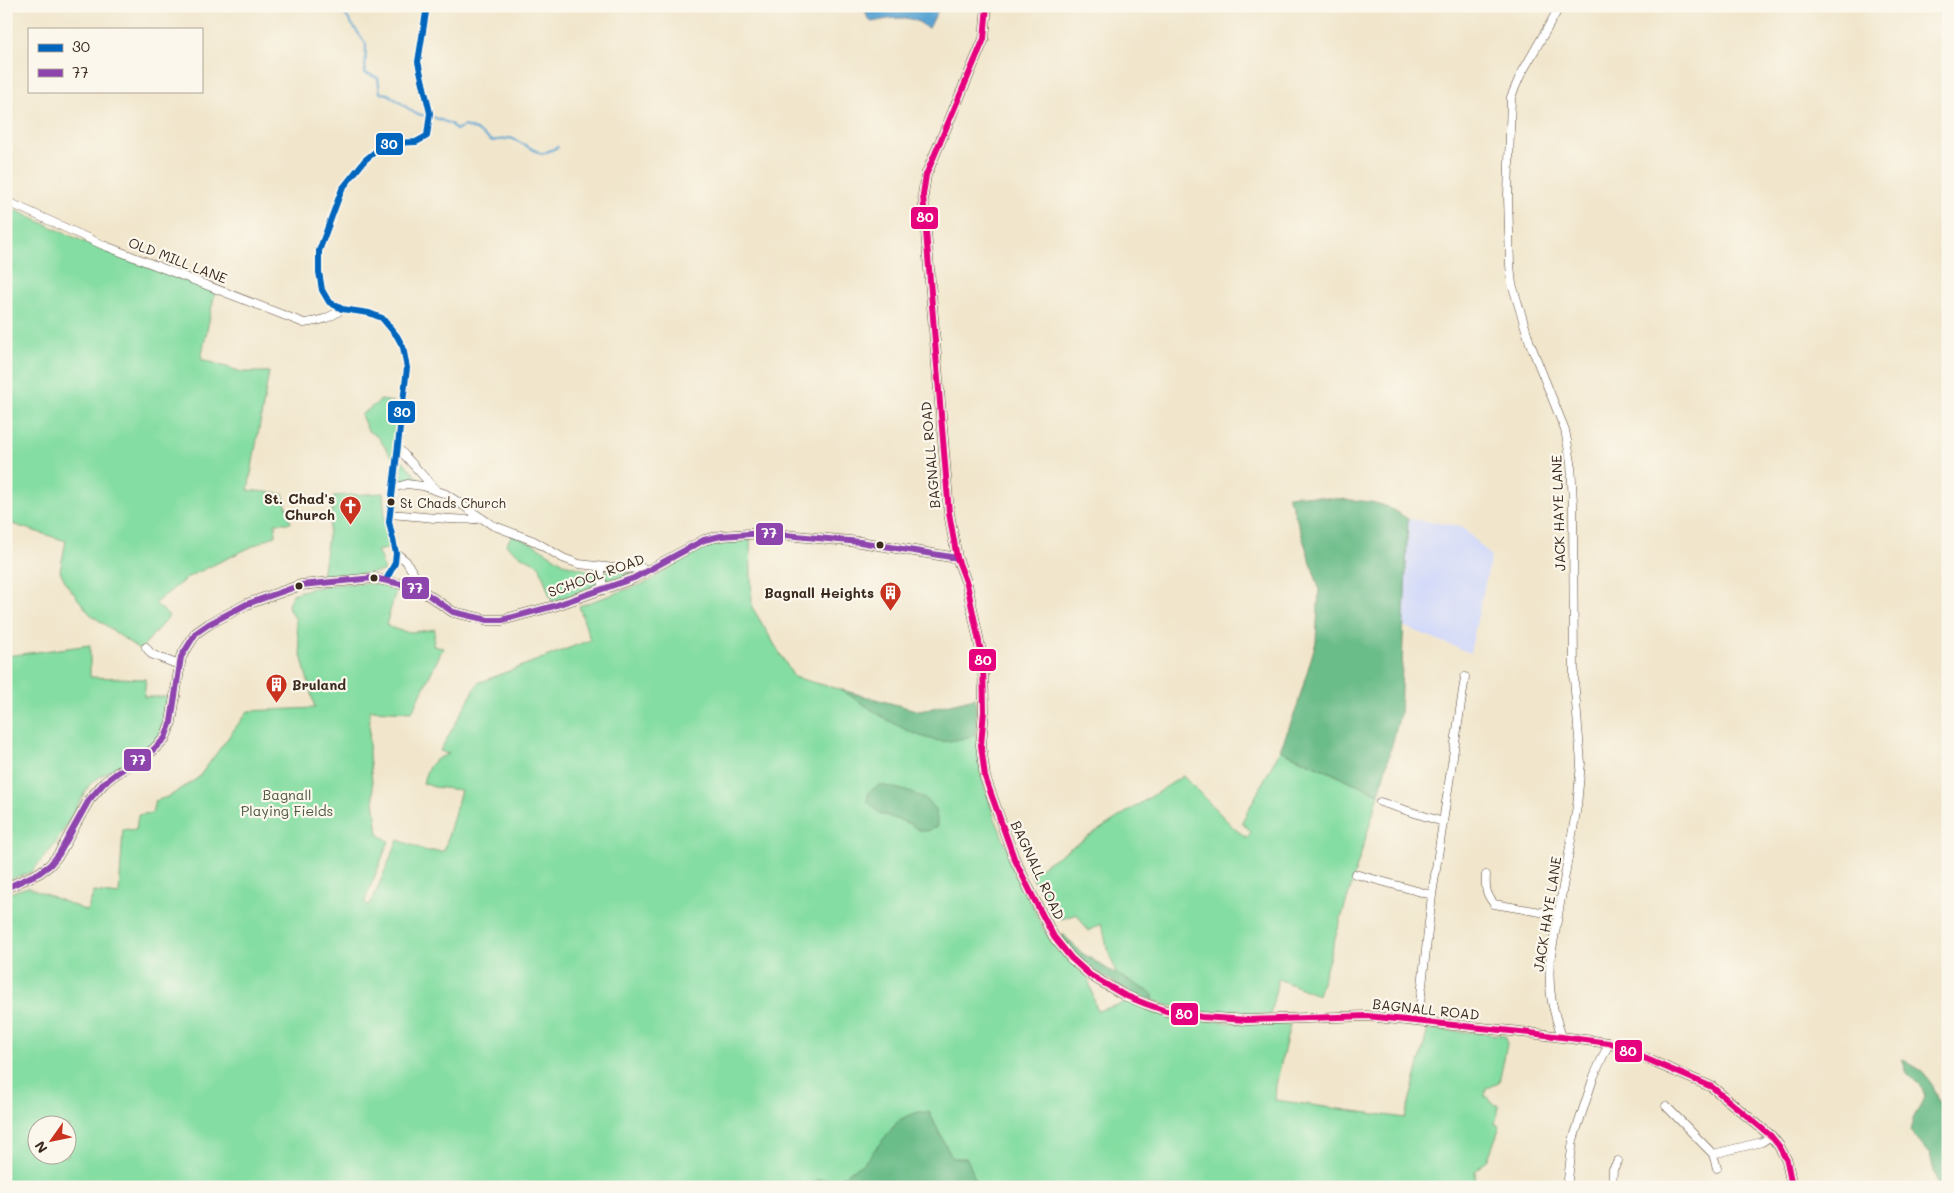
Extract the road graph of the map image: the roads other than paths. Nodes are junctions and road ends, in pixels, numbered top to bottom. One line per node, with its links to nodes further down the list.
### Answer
1 (427, 6): 5 (street)
2 (987, 6): 12 (street, BAGNALL ROAD)
3 (1560, 6): 27 (street, JACK HAYE LANE)
4 (6, 201): 5 (street, OLD MILL LANE)
5 (342, 309): 6 (street, SCHOOL ROAD)
6 (398, 448): 7 (street, SCHOOL ROAD); 8 (street)
7 (393, 488): 8 (street); 9 (street, SCHOOL ROAD)
8 (436, 490): 10 (street)
9 (390, 514): 10 (street); 11 (street, SCHOOL ROAD)
10 (482, 518): 13 (street)
11 (396, 552): 15 (street); 17 (street, SCHOOL ROAD)
12 (957, 558): 14 (street, SCHOOL ROAD); 28 (street, BAGNALL ROAD)
13 (599, 567): 14 (street); 16 (street)
14 (649, 572): 16 (street, SCHOOL ROAD)
15 (386, 580): 17 (street, SCHOOL ROAD); 19 (street, SCHOOL ROAD)
16 (604, 590): 17 (street, SCHOOL ROAD)
17 (424, 592)
18 (146, 648): 19 (street)
19 (179, 665): 25 (street, SCHOOL ROAD)
20 (1465, 677): 22 (street)
21 (1380, 802): 22 (street)
22 (1443, 822): 26 (street)
23 (1355, 874): 26 (street)
24 (1486, 874): 27 (street)
25 (6, 888)
26 (1432, 895): 28 (street)
27 (1558, 915): 29 (street, JACK HAYE LANE)
28 (1418, 1022): 29 (street, BAGNALL ROAD)
29 (1562, 1037): 30 (street, BAGNALL ROAD)
30 (1610, 1043): 32 (street, BAGNALL ROAD); 36 (street)
31 (1666, 1106): 33 (street)
32 (1771, 1136): 33 (street); 38 (street, BAGNALL ROAD)
33 (1713, 1154): 35 (street)
34 (1618, 1161): 37 (street)
35 (1717, 1168)
36 (1567, 1187)
37 (1612, 1187)
38 (1792, 1187)

